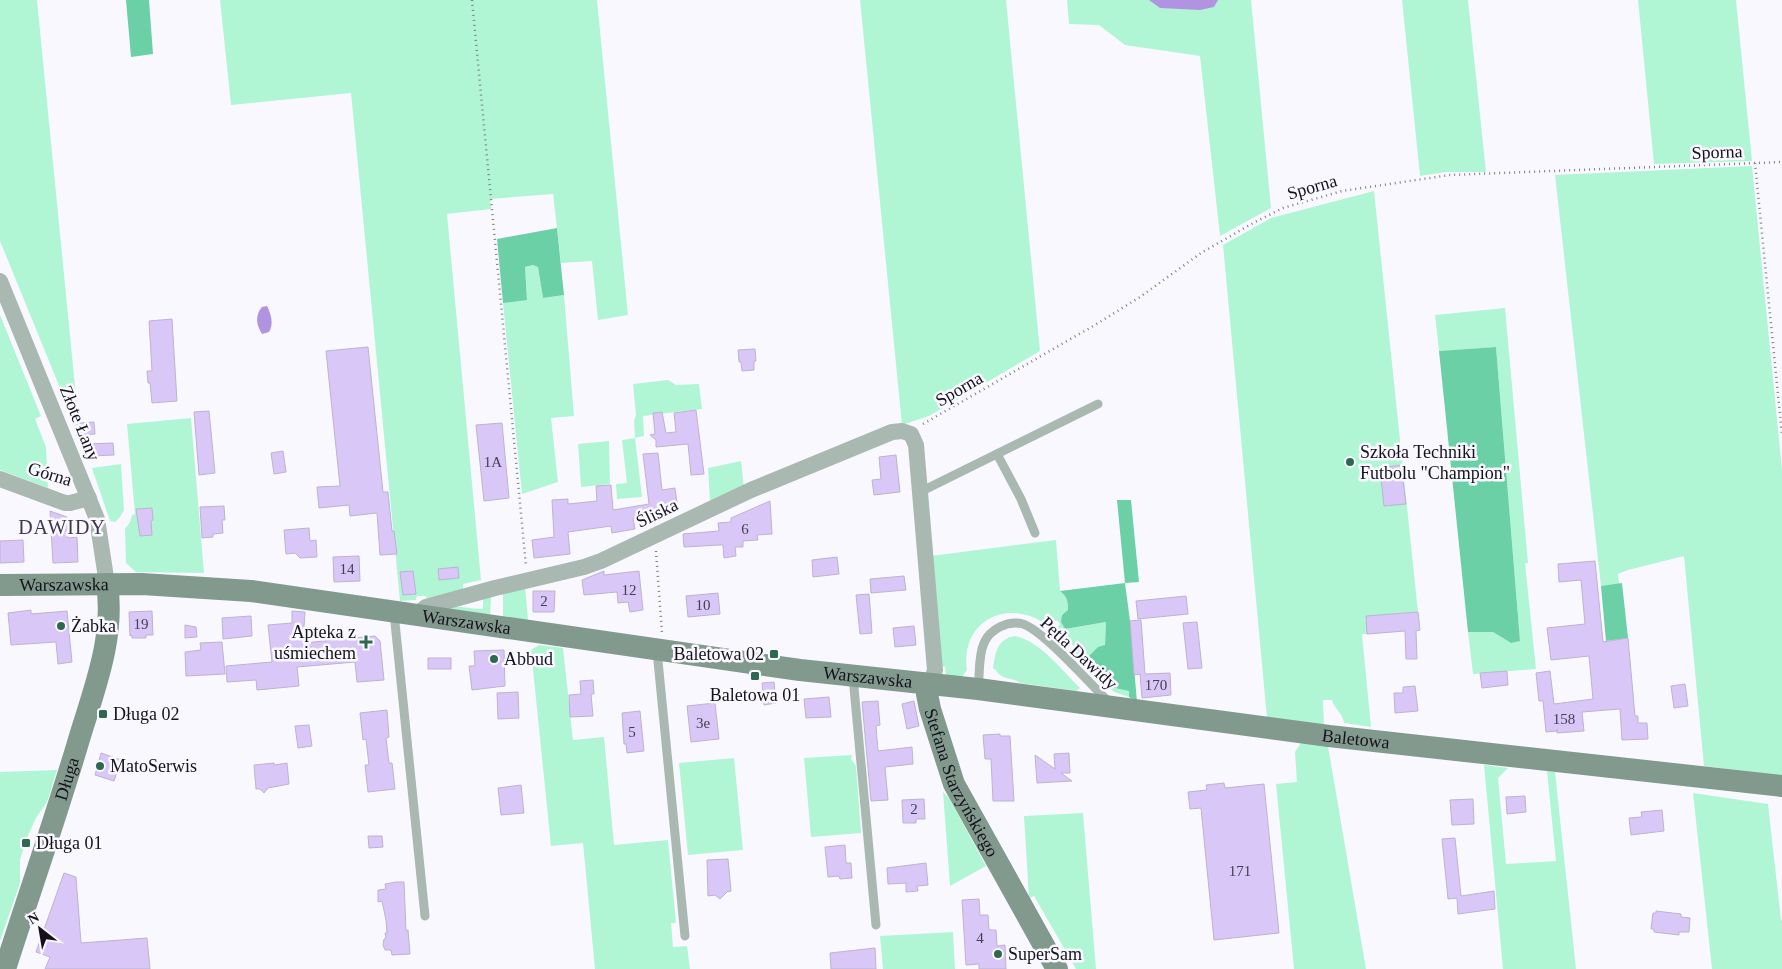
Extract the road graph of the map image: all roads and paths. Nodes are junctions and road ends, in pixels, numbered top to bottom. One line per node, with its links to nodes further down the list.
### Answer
1 (472, 0): 14 (path)
2 (1782, 162): 3 (path, Sporna)
3 (1755, 163): 6 (path, Sporna); 7 (path)
4 (0, 281): 11 (street, Złote Łany)
5 (1098, 404): 8 (lane)
6 (911, 434): 10 (street, Stefana Starzyńskiego); 13 (street, Śliska)
7 (1782, 436)
8 (997, 454): 10 (lane); 12 (lane)
9 (0, 479): 11 (street, Górna)
10 (920, 492): 20 (street, Stefana Starzyńskiego)
11 (89, 498): 15 (street, Złote Łany)
12 (1035, 533)
13 (655, 536): 14 (street, Śliska); 18 (path)
14 (528, 580): 17 (street, Śliska)
15 (107, 584): 16 (street, Warszawska); 17 (street, Warszawska); 27 (street, Długa)
16 (0, 585)
17 (405, 614): 18 (street, Warszawska); 24 (lane)
18 (660, 651): 19 (street, Warszawska); 26 (lane)
19 (852, 676): 20 (street, Warszawska); 25 (lane)
20 (930, 684): 21 (street, Baletowa); 28 (street, Stefana Starzyńskiego)
21 (978, 689): 22 (street, Baletowa); 22 (lane, Pętla Dawidy)
22 (1115, 708): 23 (street, Baletowa)
23 (1782, 786)
24 (426, 916)
25 (876, 925)
26 (685, 936)
27 (5, 969)
28 (1057, 969)

